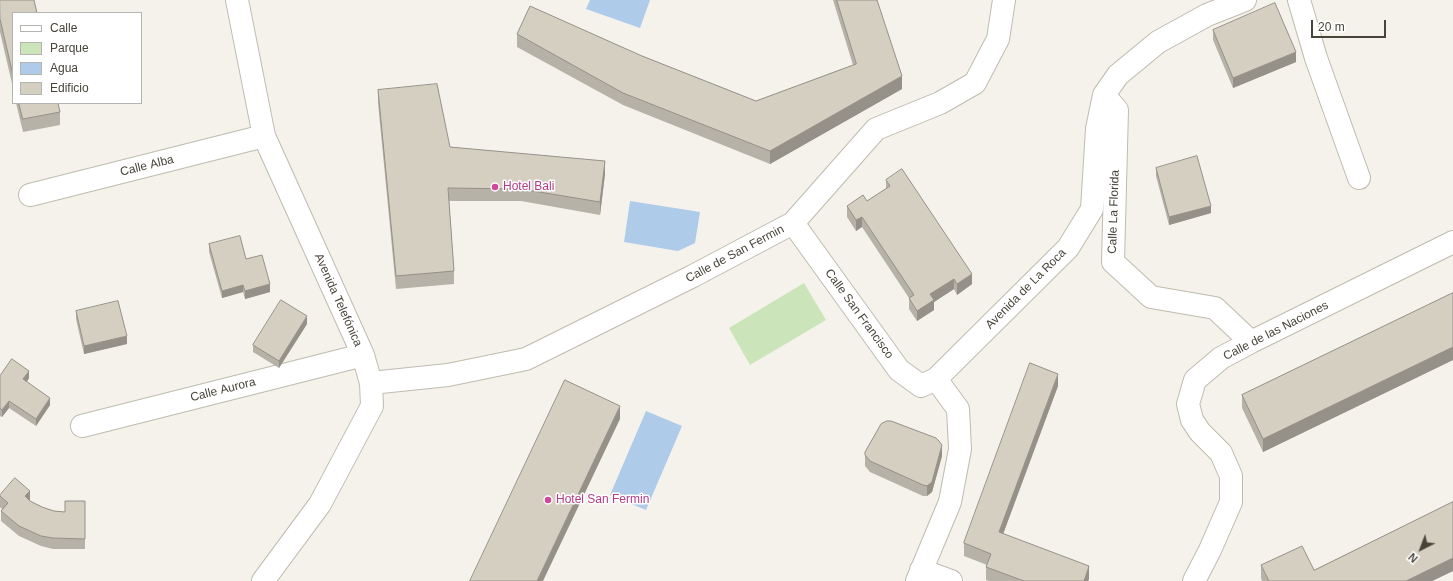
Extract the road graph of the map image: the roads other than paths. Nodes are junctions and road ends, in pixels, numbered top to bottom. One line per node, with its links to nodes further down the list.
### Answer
1 (237, 0): 6 (street, Avenida Telefónica)
2 (1004, 0): 9 (street, Calle de San Fermin)
3 (1245, 0): 5 (street, Avenida de La Roca)
4 (1299, 0): 7 (street)
5 (1104, 96): 11 (street, Calle La Florida); 13 (street, Avenida de La Roca)
6 (264, 136): 8 (street, Calle Alba); 12 (street, Avenida Telefónica)
7 (1359, 178)
8 (30, 195)
9 (793, 223): 13 (street, Calle San Francisco); 14 (street, Calle de San Fermin)
10 (1453, 242): 11 (street, Calle de las Naciones)
11 (1251, 342): 19 (street, Calle de las Naciones)
12 (363, 355): 14 (street, Avenida Telefónica); 15 (street, Calle Aurora)
13 (936, 379): 16 (street)
14 (371, 383): 17 (street, Avenida Telefónica)
15 (82, 426)
16 (919, 575): 18 (street)
17 (263, 581)
18 (951, 581)
19 (1194, 581)

